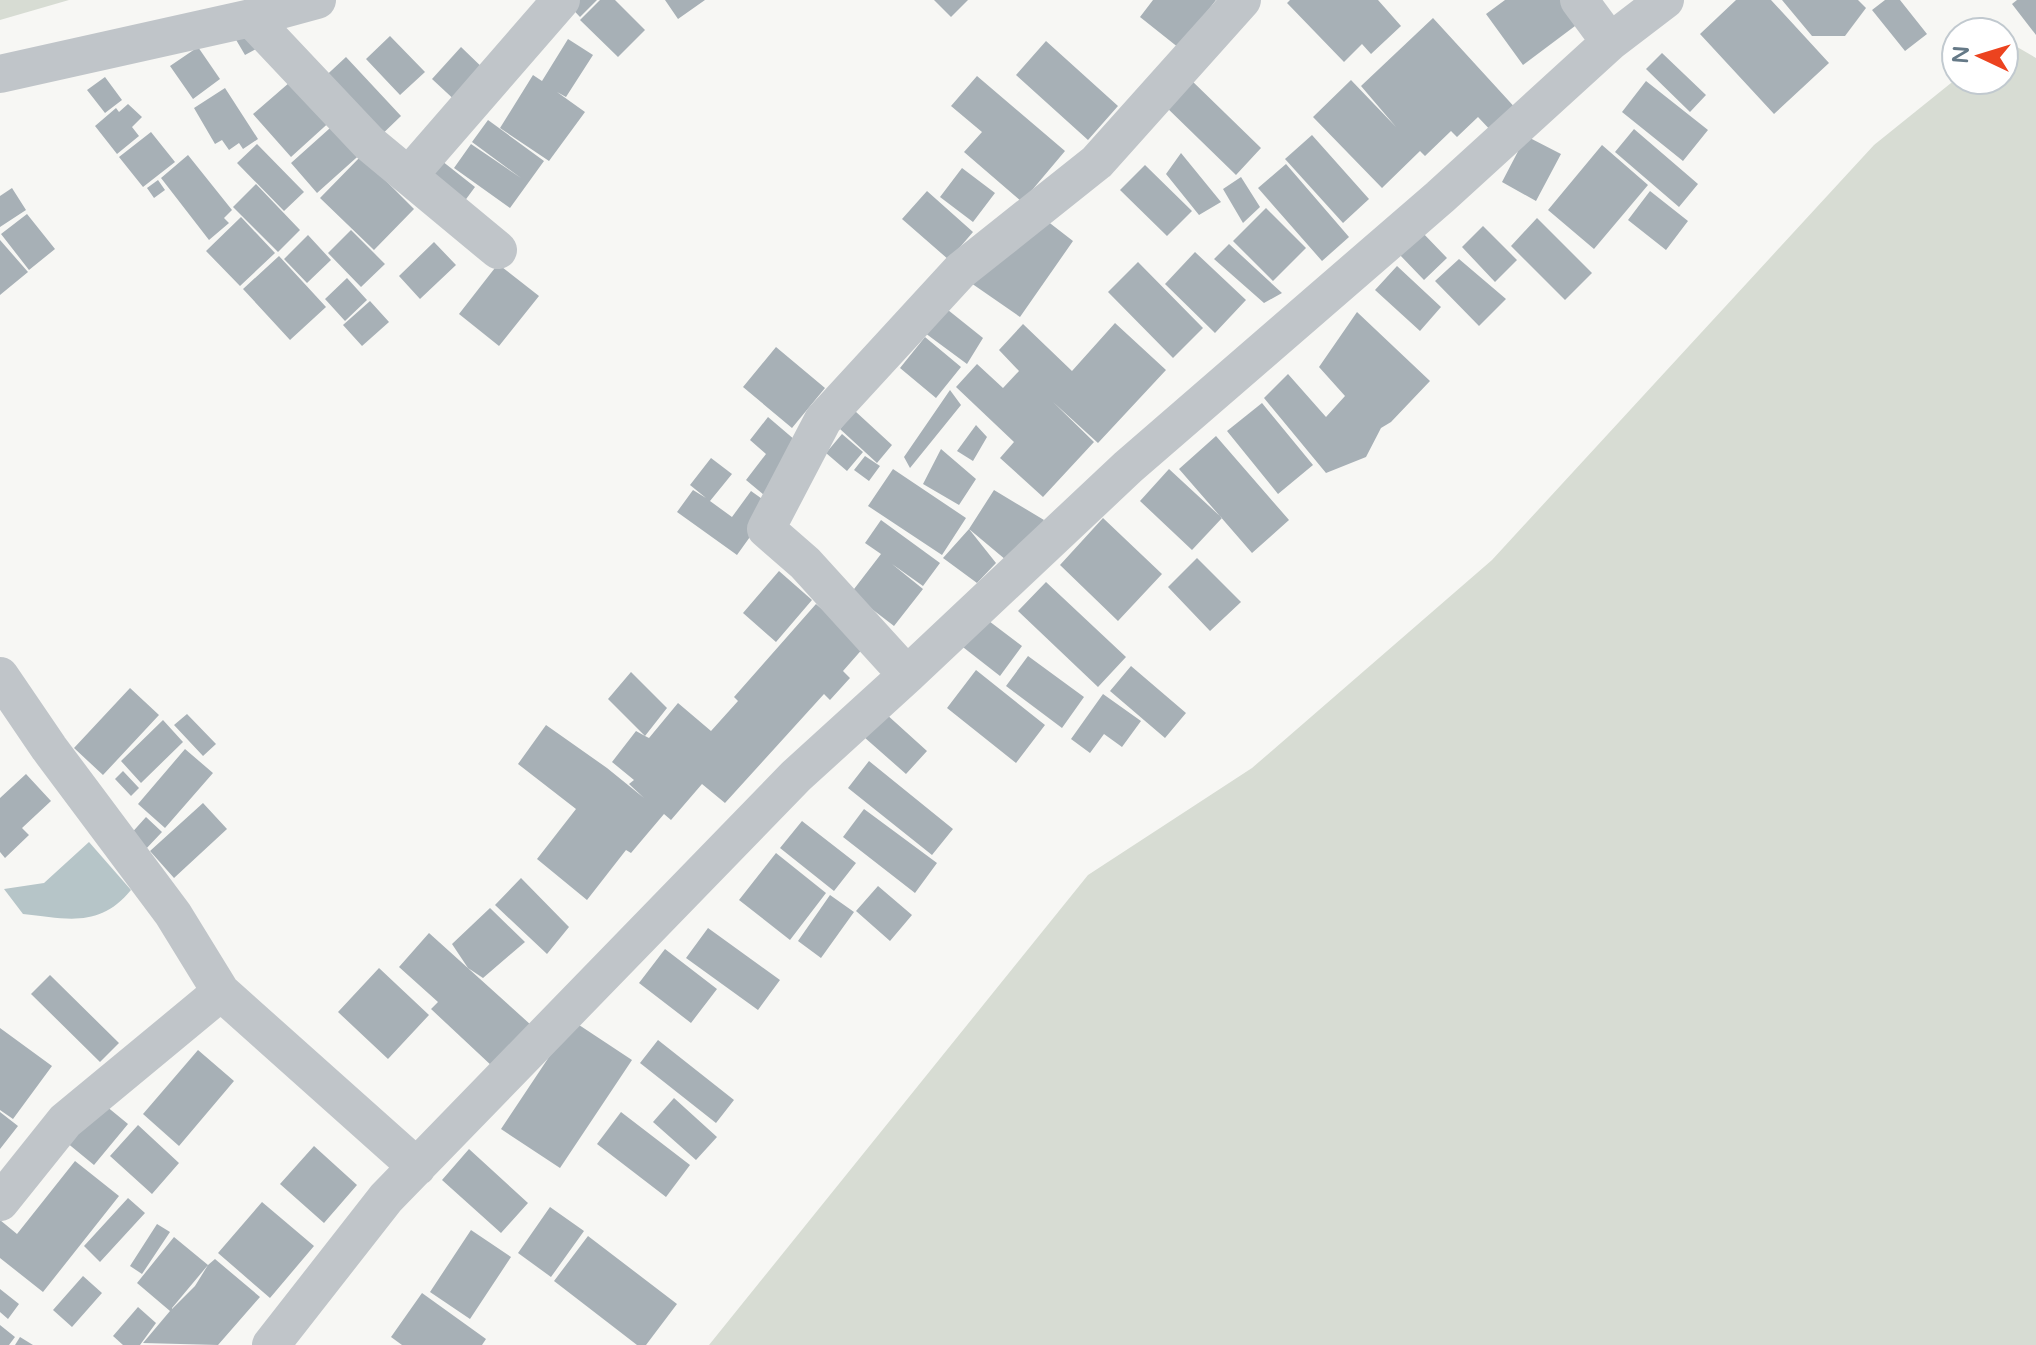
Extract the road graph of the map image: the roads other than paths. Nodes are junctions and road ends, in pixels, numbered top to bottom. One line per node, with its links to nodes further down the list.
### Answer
1 (317, 0): 6 (street)
2 (1242, 0): 11 (street)
3 (1579, 0): 7 (street)
4 (1665, 0): 7 (street)
5 (539, 9): 9 (street)
6 (251, 18): 8 (street); 9 (street)
7 (1610, 42): 11 (street)
8 (0, 74)
9 (409, 175): 10 (street)
10 (498, 250)
11 (907, 675): 14 (street)
12 (0, 676): 13 (street)
13 (221, 992): 14 (street); 15 (street)
14 (417, 1167): 16 (street)
15 (0, 1202)
16 (271, 1345)

